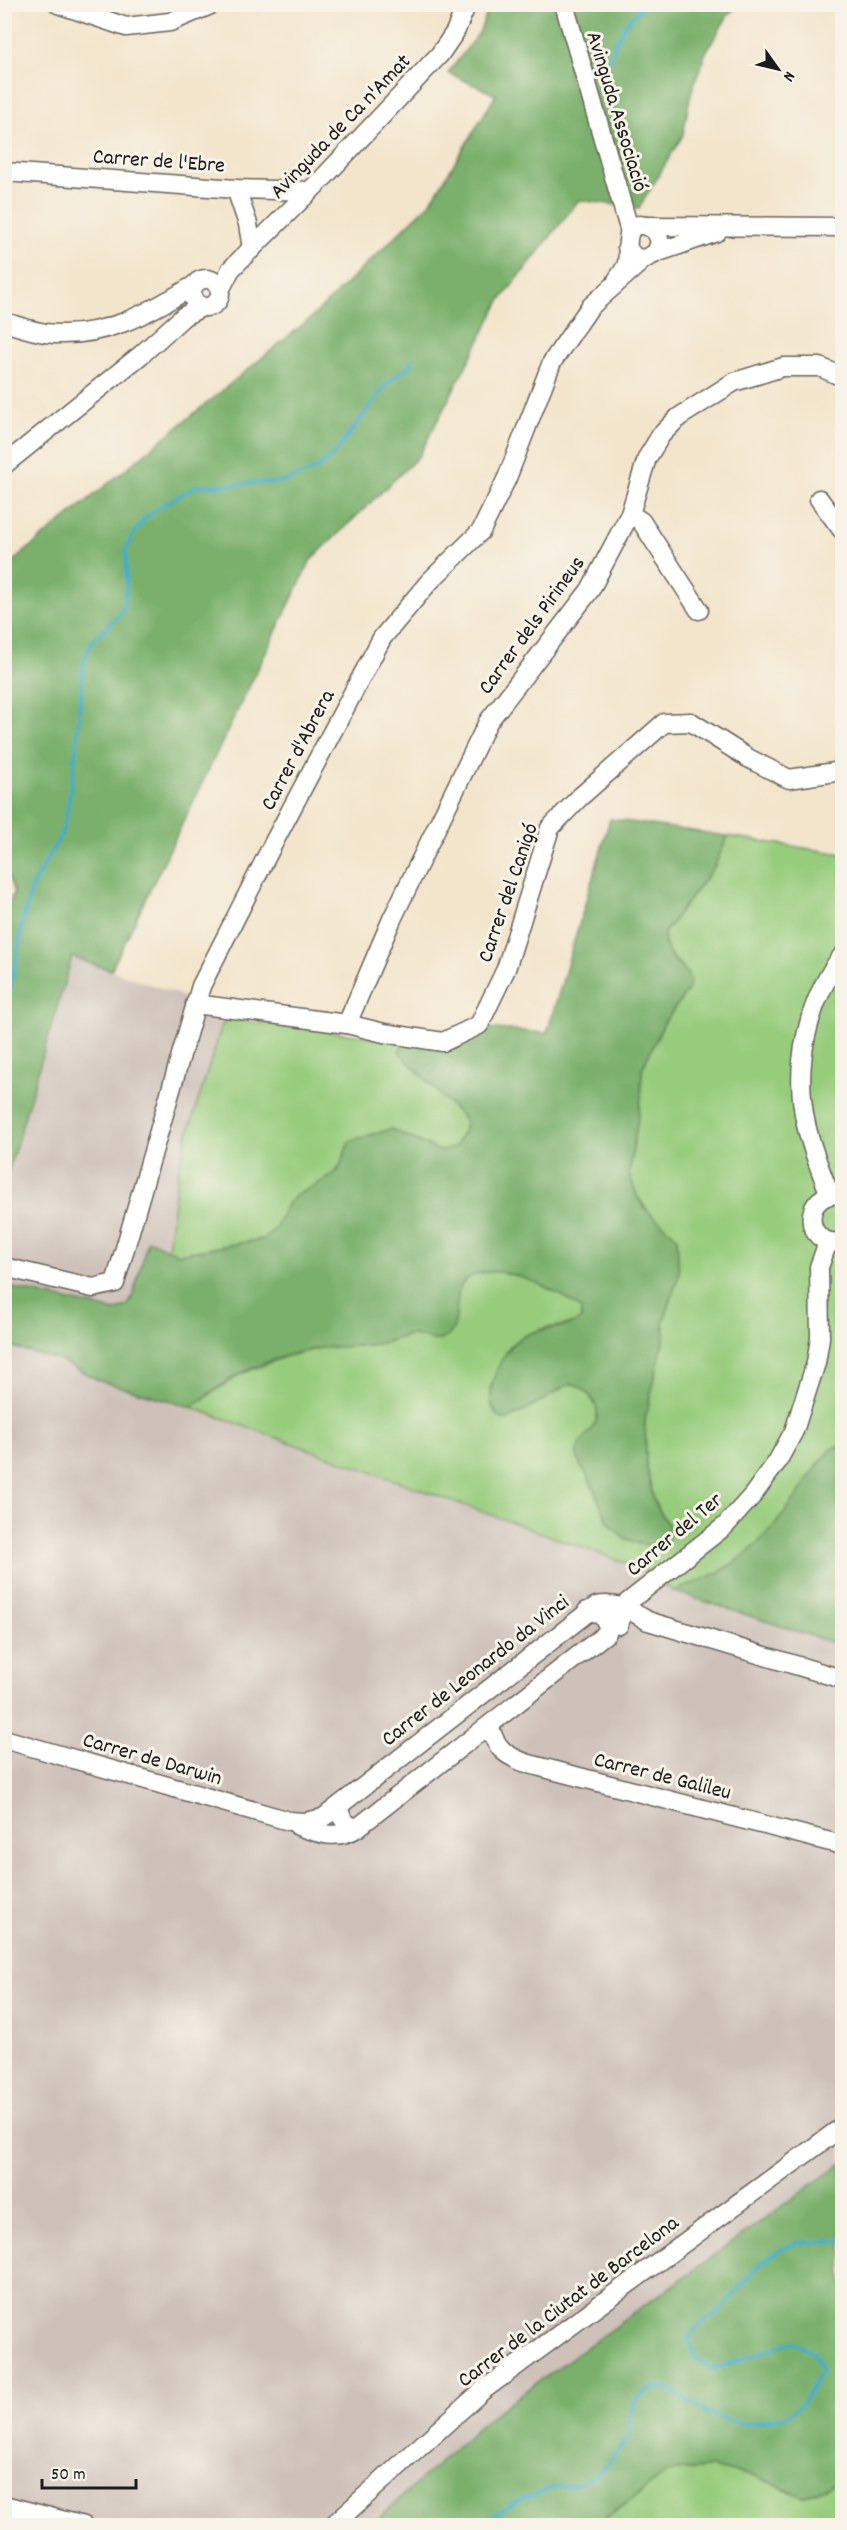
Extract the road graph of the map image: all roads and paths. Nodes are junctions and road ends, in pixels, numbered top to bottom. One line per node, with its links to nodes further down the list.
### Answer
1 (58, 4): 2 (street)
2 (213, 4)
3 (467, 4): 7 (street, Avinguda de Ca n'Amat)
4 (564, 4): 10 (street, Avinguda Associació)
5 (4, 172): 6 (street, Carrer de l'Ebre)
6 (236, 189): 7 (street, Carrer de l'Ebre); 11 (street)
7 (310, 191): 11 (street, Avinguda de Ca n'Amat)
8 (735, 226): 9 (street); 10 (street); 12 (street, Carrer d'Abrera)
9 (843, 227)
10 (634, 235): 12 (street); 12 (street, Avinguda Associació); 13 (street, Carrer d'Abrera)
11 (252, 249): 14 (street, Avinguda de Ca n'Amat)
12 (650, 256): 13 (street, Carrer d'Abrera)
13 (611, 289): 24 (street, Carrer d'Abrera)
14 (203, 292): 15 (street, Avinguda de Ca n'Amat); 17 (street)
15 (4, 322)
16 (843, 377): 19 (street, Carrer dels Pirineus)
17 (4, 465)
18 (819, 499): 20 (street)
19 (630, 514): 21 (street); 25 (street, Carrer dels Pirineus)
20 (843, 530)
21 (699, 610)
22 (843, 771): 25 (street, Carrer del Canigó)
23 (843, 956): 26 (street)
24 (195, 1004): 25 (street, Carrer del Canigó); 28 (street, Carrer d'Abrera)
25 (347, 1024)
26 (836, 1195): 27 (street)
27 (835, 1242): 29 (street, Carrer del Ter)
28 (4, 1267)
29 (623, 1606): 30 (street); 31 (street); 32 (street, Carrer del Ter)
30 (587, 1611): 32 (street, Carrer de Leonardo da Vinci); 36 (street, Carrer de Leonardo da Vinci)
31 (648, 1621): 32 (street); 33 (street)
32 (613, 1629): 34 (street)
33 (843, 1679)
34 (490, 1725): 38 (street); 39 (street, Carrer de Galileu)
35 (4, 1739): 37 (street, Carrer de Darwin)
36 (339, 1806): 37 (street, Carrer de Leonardo da Vinci); 38 (street)
37 (289, 1821): 38 (street)
38 (357, 1828)
39 (843, 1845)
40 (843, 2127): 43 (street, Carrer de la Ciutat de Barcelona)
41 (4, 2505): 42 (street)
42 (84, 2526)
43 (332, 2526)

